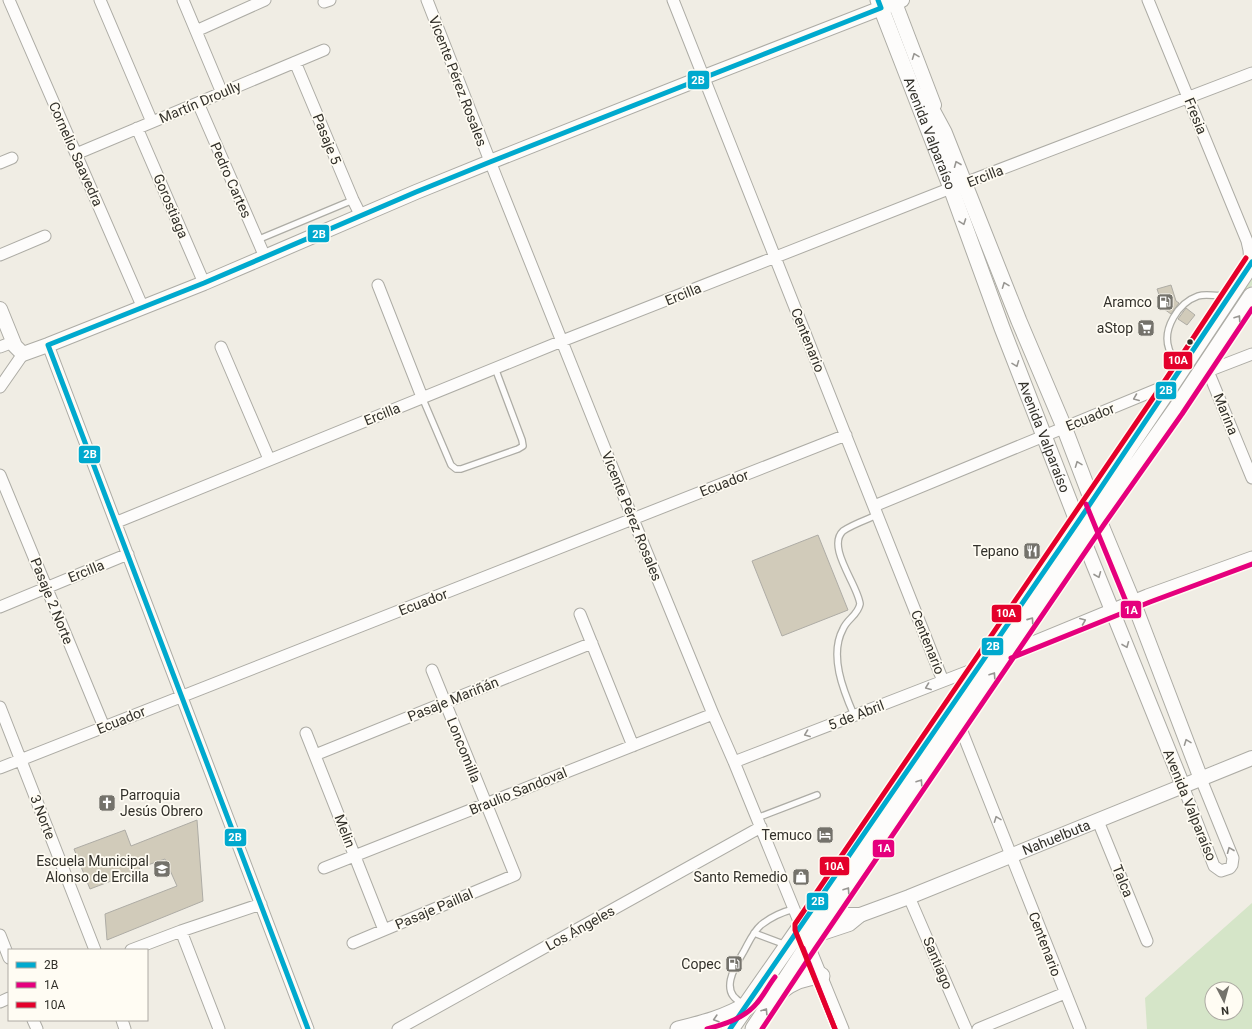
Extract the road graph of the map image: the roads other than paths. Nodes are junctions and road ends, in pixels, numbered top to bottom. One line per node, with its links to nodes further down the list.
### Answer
1 (9, 0): 21 (street, Cornelio Saavedra)
2 (100, 0): 18 (street)
3 (183, 0): 9 (street)
4 (265, 0): 9 (street)
5 (427, 0): 23 (street, Vicente Pérez Rosales)
6 (674, 0): 14 (street, Centenario)
7 (1148, 0): 16 (street, Fresia)
8 (889, 3): 11 (main road, Avenida Valparaíso); 14 (street); 20 (street, Avenida Valparaíso, one-way to 8)
9 (196, 30): 15 (street)
10 (324, 50): 12 (street, Martín Droully)
11 (900, 55): 20 (main road, Avenida Valparaíso); 25 (main road, Avenida Valparaíso)
12 (295, 62): 15 (street, Martín Droully); 26 (street, Pasaje 5)
13 (1252, 73): 16 (street, Ercilla)
14 (704, 77): 23 (street); 33 (street, Centenario)
15 (222, 93): 17 (street, Martín Droully)
16 (1188, 98): 25 (street, Ercilla); 28 (street, Fresia)
17 (198, 103): 18 (street, Martín Droully); 30 (street, Pedro Cartes)
18 (152, 122): 19 (street, Martín Droully)
19 (137, 128): 21 (street, Martín Droully); 35 (street, Gorostiaga)
20 (944, 132): 25 (main road, Avenida Valparaíso, one-way to 20)
21 (76, 154): 39 (street, Cornelio Saavedra)
22 (12, 158): 24 (street)
23 (490, 162): 27 (street); 42 (street, Vicente Pérez Rosales)
24 (0, 163)
25 (958, 186): 33 (street, Ercilla); 53 (main road, Avenida Valparaíso, one-way to 25); 54 (main road, Avenida Valparaíso, one-way to 54)
26 (353, 200): 27 (street, Pasaje 5); 30 (lane)
27 (361, 216): 32 (street)
28 (1248, 234): 34 (street, Fresia)
29 (45, 236): 31 (street)
30 (257, 240): 32 (street, Pedro Cartes)
31 (0, 255)
32 (265, 257): 35 (street)
33 (775, 257): 42 (street, Ercilla); 55 (street, Centenario)
34 (1251, 263): 37 (main road)
35 (204, 283): 39 (street)
36 (378, 285): 52 (street)
37 (1233, 291): 50 (main road); 50 (lane)
38 (1252, 296): 49 (main road, one-way to 38)
39 (143, 308): 43 (street)
40 (0, 309): 41 (street)
41 (13, 342): 44 (street); 46 (street)
42 (562, 342): 48 (street, Ercilla); 61 (street, Vicente Pérez Rosales)
43 (48, 345): 46 (street); 63 (street)
44 (0, 347)
45 (221, 347): 56 (street)
46 (23, 354): 51 (street)
47 (1252, 354): 49 (street)
48 (495, 368): 52 (street, Ercilla); 52 (lane)
49 (1209, 368): 58 (street, Marina); 62 (main road)
50 (1176, 377): 53 (street, Ecuador, one-way to 53); 59 (main road)
51 (0, 386)
52 (422, 397): 56 (street, Ercilla)
53 (1064, 427): 54 (street, Ecuador); 59 (main road, Avenida Valparaíso, one-way to 53)
54 (1044, 435): 60 (street, Ecuador); 64 (main road, Avenida Valparaíso)
55 (846, 436): 60 (street, Centenario); 61 (street, Ecuador)
56 (269, 459): 63 (street, Ercilla)
57 (0, 475): 68 (street, Pasaje 2 Norte)
58 (1252, 478)
59 (1092, 501): 62 (main road, Avenida Valparaíso); 64 (main road)
60 (876, 511): 77 (street, Centenario); 82 (lane)
61 (633, 519): 78 (street, Ecuador); 81 (street, Vicente Pérez Rosales)
62 (1099, 519): 65 (main road); 69 (street, Avenida Valparaíso)
63 (117, 522): 66 (street)
64 (1078, 522): 65 (main road, Avenida Valparaíso); 75 (main road)
65 (1084, 541): 71 (street, Avenida Valparaíso, one-way to 71); 74 (main road, one-way to 65)
66 (128, 554): 68 (street, Ercilla); 78 (street)
67 (1252, 557): 69 (street)
68 (47, 587): 70 (street, Ercilla); 84 (street, Pasaje 2 Norte)
69 (1133, 601): 71 (street); 92 (street, Avenida Valparaíso, one-way to 69)
70 (0, 607)
71 (1112, 609): 74 (street, one-way to 71); 93 (street, Avenida Valparaíso, one-way to 93)
72 (580, 614): 73 (street)
73 (592, 643): 79 (street, Pasaje Mariñán); 86 (street)
74 (1008, 652): 83 (main road, one-way to 74)
75 (977, 668): 77 (street, 5 de Abril); 111 (main road)
76 (432, 670): 79 (street, Loncomilla)
77 (943, 681): 82 (street, 5 de Abril, one-way to 82)
78 (182, 696): 84 (street, Ecuador); 103 (street)
79 (445, 702): 87 (street, Pasaje Mariñán); 95 (street, Loncomilla)
80 (0, 707): 89 (street, 3 Norte)
81 (713, 714): 86 (street, Braulio Sandoval); 90 (street, Vicente Pérez Rosales)
82 (854, 715): 90 (street, 5 de Abril, one-way to 90)
83 (959, 724): 99 (street, Centenario, one-way to 83); 104 (main road, one-way to 83)
84 (104, 727): 89 (street, Ecuador)
85 (306, 733): 87 (street, Melin)
86 (633, 746): 95 (street, Braulio Sandoval)
87 (315, 755): 98 (street, Melin)
88 (1252, 758): 92 (street, Nahuelbuta)
89 (21, 760): 91 (street, Ecuador); 115 (street, 3 Norte)
90 (734, 762): 97 (street, Vicente Pérez Rosales)
91 (0, 768)
92 (1201, 779): 93 (street, Nahuelbuta); 93 (street, Avenida Valparaíso, one-way to 92)
93 (1183, 786): 96 (street, Nahuelbuta)
94 (817, 795): 97 (lane)
95 (486, 804): 98 (street, Braulio Sandoval); 101 (street, Loncomilla)
96 (1098, 821): 99 (street, Nahuelbuta); 112 (street, Talca)
97 (759, 822): 105 (street, Vicente Pérez Rosales); 124 (street, Los Ángeles)
98 (355, 856): 100 (street, Braulio Sandoval); 108 (street, Melin)
99 (1011, 856): 102 (street, Nahuelbuta); 120 (street, Centenario)
100 (324, 868)
101 (515, 875): 108 (street, Pasaje Paillal)
102 (909, 897): 106 (street, Nahuelbuta); 129 (street, Santiago)
103 (261, 904): 107 (street); 123 (street)
104 (834, 908): 106 (street, Nahuelbuta); 111 (main road)
105 (794, 909): 109 (lane); 111 (street, Vicente Pérez Rosales)
106 (860, 915): 111 (street, Nahuelbuta)
107 (181, 930): 116 (street); 122 (street)
108 (384, 930): 113 (street, Pasaje Paillal)
109 (754, 933): 114 (lane); 121 (lane)
110 (0, 935): 117 (street)
111 (809, 936): 114 (main road); 118 (street, Vicente Pérez Rosales); 119 (main road)
112 (1147, 941)
113 (353, 943)
114 (788, 946): 121 (main road)
115 (95, 949)
116 (134, 949)
117 (8, 955)
118 (821, 976): 119 (main road); 128 (street, Vicente Pérez Rosales)
119 (777, 993): 127 (main road, one-way to 119)
120 (1065, 993): 130 (street); 131 (street, Centenario)
121 (748, 1004): 125 (main road, one-way to 125); 126 (main road)
122 (219, 1029)
123 (308, 1029)
124 (398, 1029)
125 (682, 1029)
126 (730, 1029)
127 (754, 1029)
128 (843, 1029)
129 (966, 1029)
130 (978, 1029)
131 (1080, 1029)

